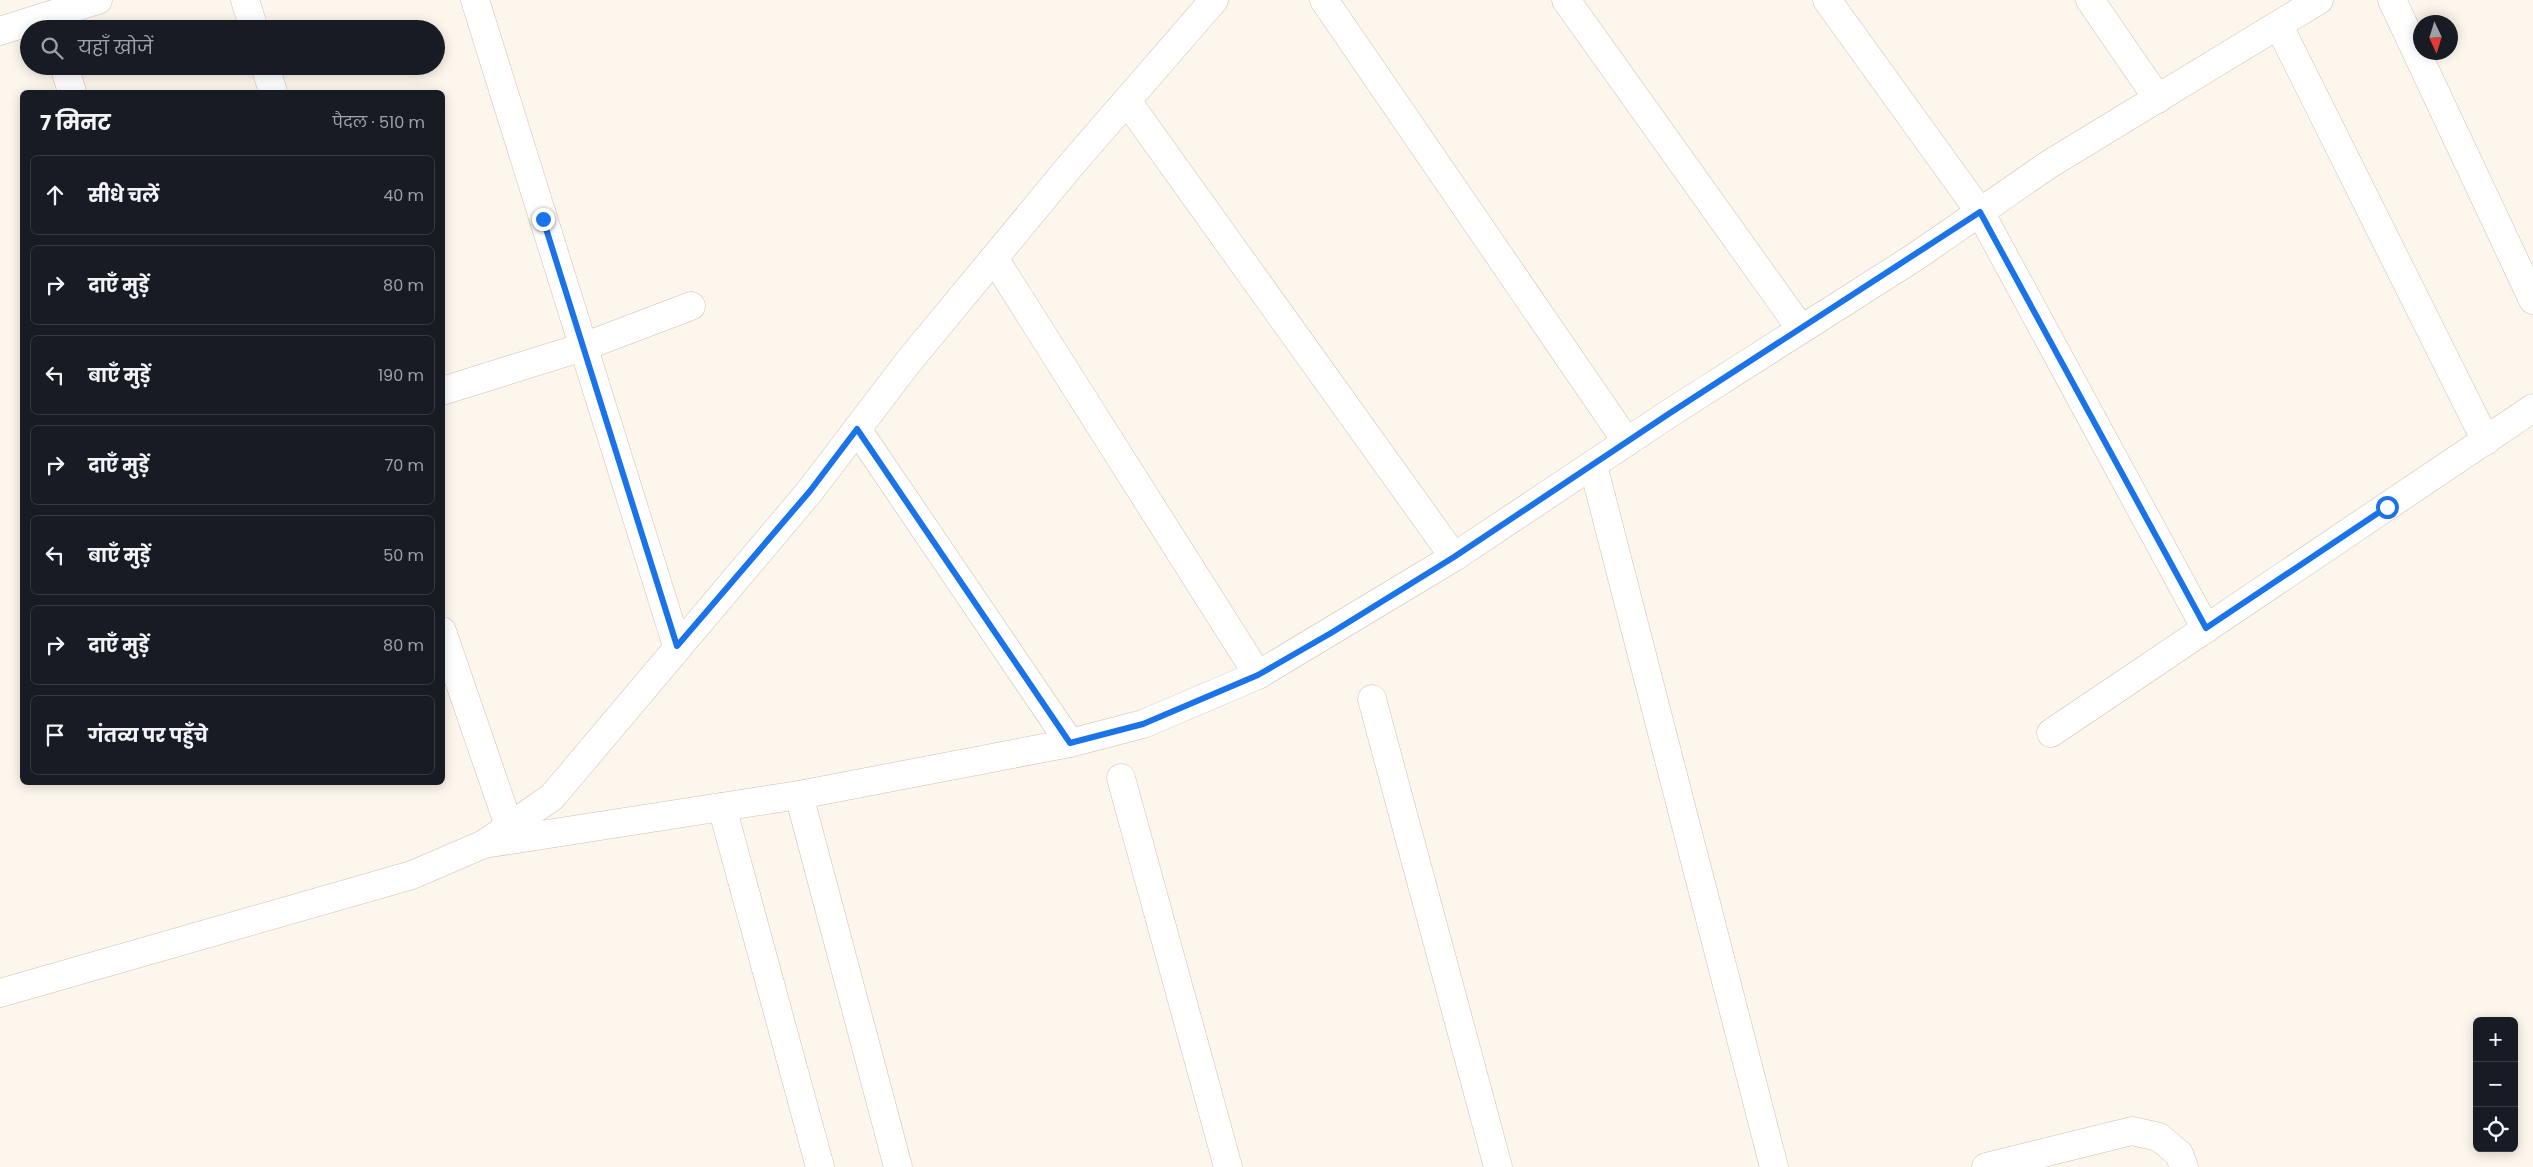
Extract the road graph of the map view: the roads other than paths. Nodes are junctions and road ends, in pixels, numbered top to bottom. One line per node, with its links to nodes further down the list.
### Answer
1 (98, 0): 11 (street)
2 (245, 0): 13 (street)
3 (474, 0): 28 (street)
4 (1214, 0): 22 (street)
5 (1324, 0): 33 (street)
6 (1566, 0): 27 (street)
7 (1827, 0): 23 (street)
8 (2090, 0): 21 (street)
9 (2319, 0): 15 (street)
10 (2392, 0): 25 (street)
11 (49, 15): 12 (street)
12 (34, 20)
13 (251, 20)
14 (20, 24): 16 (street)
15 (2279, 26): 21 (street); 32 (street)
16 (0, 31)
17 (67, 75): 19 (street)
18 (268, 75): 20 (street)
19 (71, 90)
20 (272, 90)
21 (2158, 99): 23 (street)
22 (1127, 101): 24 (street); 35 (street)
23 (1980, 212): 27 (street); 36 (street)
24 (994, 258): 31 (street); 39 (street)
25 (2533, 300)
26 (690, 306): 28 (street)
27 (1801, 329): 33 (street)
28 (583, 347): 29 (street); 38 (street)
29 (445, 391)
30 (2533, 408): 32 (street)
31 (857, 429): 38 (street); 42 (street)
32 (2486, 441): 36 (street)
33 (1627, 442): 34 (street)
34 (1593, 465): 35 (street); 54 (street)
35 (1454, 557): 39 (street)
36 (2206, 628): 41 (street)
37 (445, 640): 46 (street)
38 (677, 646): 46 (street)
39 (1258, 675): 42 (street)
40 (1372, 699): 53 (street)
41 (2051, 733)
42 (1070, 743): 44 (street)
43 (1121, 778): 52 (street)
44 (799, 795): 45 (street); 51 (street)
45 (722, 807): 47 (street); 50 (street)
46 (509, 826): 47 (street)
47 (484, 844): 48 (street)
48 (0, 993)
49 (2028, 1162): 55 (street); 56 (street)
50 (820, 1167)
51 (898, 1167)
52 (1228, 1167)
53 (1498, 1167)
54 (1774, 1167)
55 (1986, 1167)
56 (2184, 1167)

